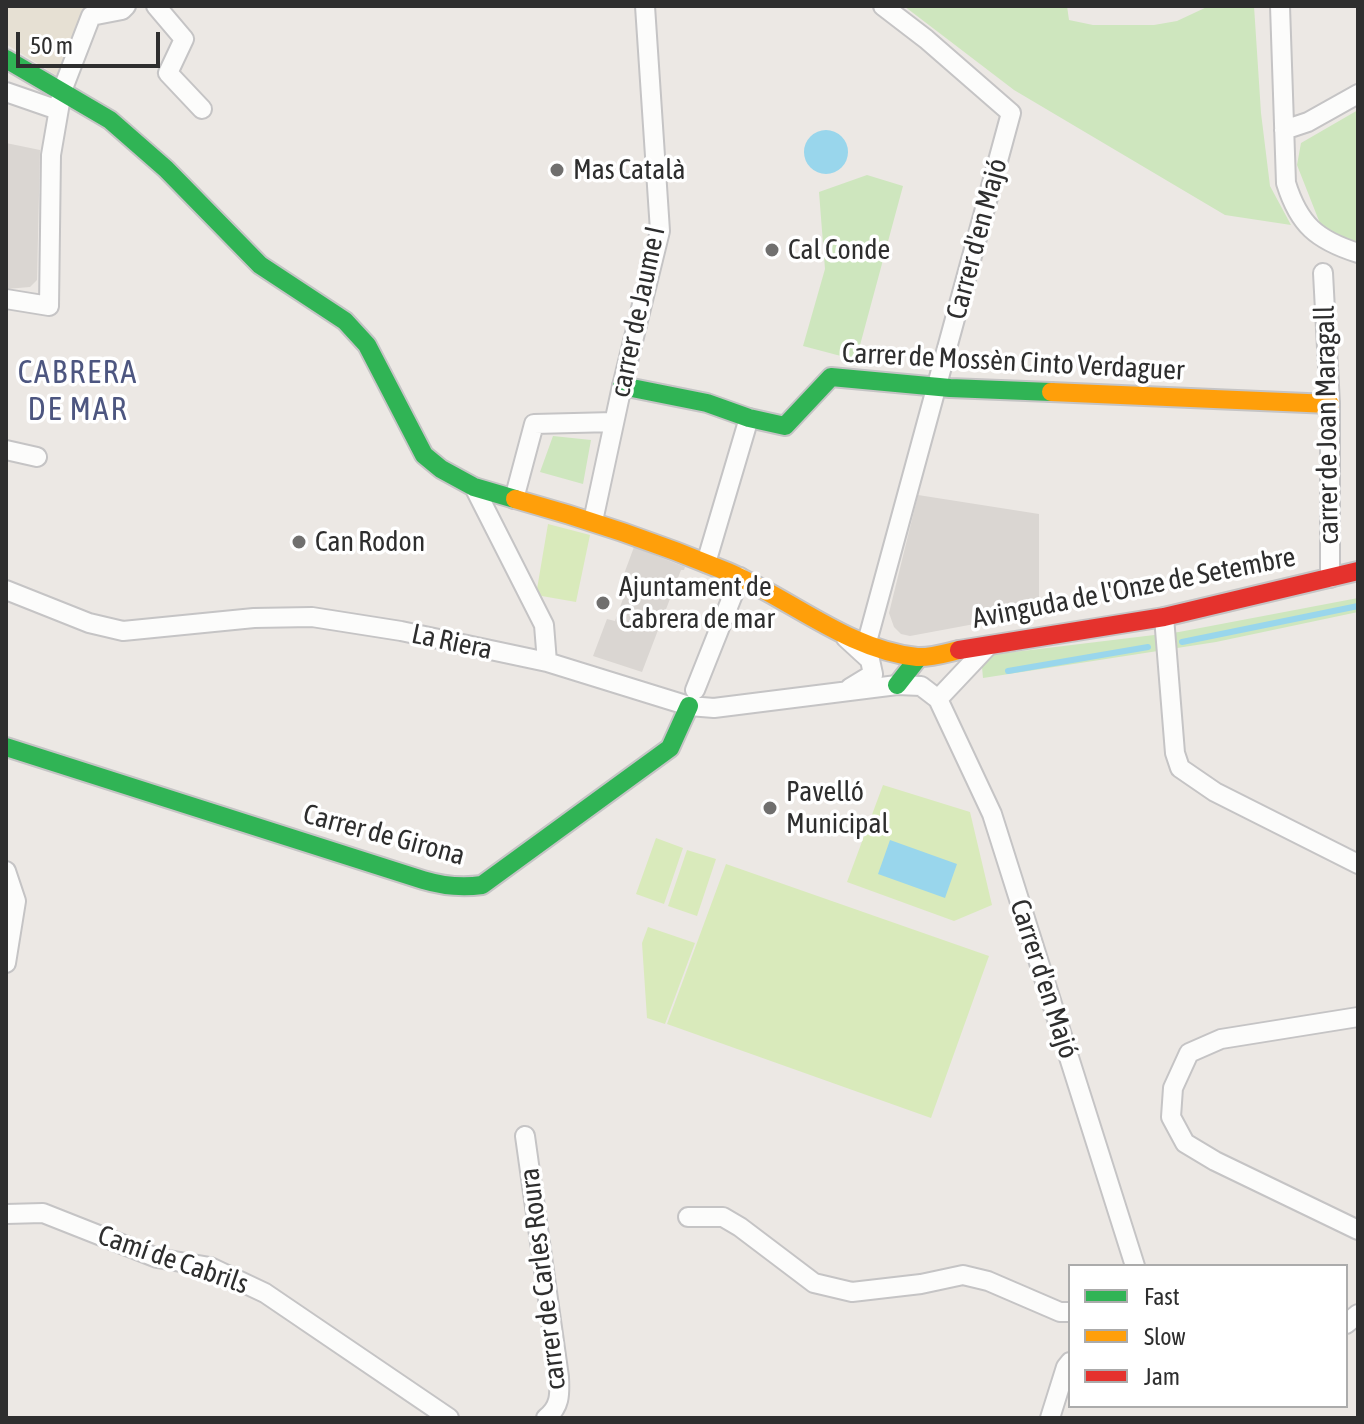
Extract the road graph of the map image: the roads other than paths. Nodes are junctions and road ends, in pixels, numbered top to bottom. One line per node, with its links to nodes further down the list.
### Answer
1 (126, 6): 7 (street)
2 (156, 6): 10 (street)
3 (645, 6): 16 (street, carrer de Jaume I)
4 (883, 6): 17 (street, Carrer d'en Majó)
5 (1280, 6): 12 (street)
6 (6, 59): 7 (street)
7 (62, 91): 11 (street); 23 (street)
8 (6, 92): 11 (street)
9 (1358, 94): 12 (street)
10 (202, 109)
11 (58, 110): 15 (street)
12 (1284, 130): 13 (street)
13 (1358, 253)
14 (1323, 273): 18 (street, carrer de Joan Maragall)
15 (6, 299)
16 (622, 386): 19 (street, Carrer de Mossèn Cinto Verdaguer); 20 (street, carrer de Jaume I)
17 (937, 387): 18 (street, Carrer de Mossèn Cinto Verdaguer); 19 (street, Carrer de Mossèn Cinto Verdaguer); 33 (street, Carrer d'en Majó)
18 (1330, 404): 29 (street, carrer de Joan Maragall)
19 (749, 418): 26 (street)
20 (614, 422): 24 (street); 25 (street, carrer de Jaume I)
21 (6, 450): 22 (street)
22 (37, 457)
23 (474, 487): 24 (street); 37 (street)
24 (514, 499): 25 (street)
25 (593, 521): 26 (street)
26 (706, 563): 28 (street)
27 (1358, 571): 29 (street, Avinguda de l'Onze de Setembre)
28 (740, 577): 32 (street); 41 (street)
29 (1330, 578): 31 (street, Avinguda de l'Onze de Setembre)
30 (6, 590): 37 (street, La Riera)
31 (1164, 624): 34 (street, Avinguda de l'Onze de Setembre); 44 (street)
32 (841, 633): 33 (street); 40 (street)
33 (867, 642): 36 (street)
34 (988, 646): 35 (street, Avinguda de l'Onze de Setembre); 38 (street, Avinguda de l'Onze de Setembre)
35 (950, 653): 36 (street, Avinguda de l'Onze de Setembre); 38 (street)
36 (919, 657): 39 (street)
37 (547, 662): 41 (street, La Riera)
38 (955, 683): 42 (street, Avinguda de l'Onze de Setembre)
39 (897, 685): 40 (street, La Riera); 42 (street)
40 (832, 694): 41 (street, La Riera)
41 (692, 698): 43 (street, Carrer de Girona)
42 (938, 699): 52 (street, Carrer d'en Majó)
43 (6, 747)
44 (1358, 864)
45 (6, 871): 46 (street)
46 (6, 963)
47 (1358, 1017): 51 (street)
48 (525, 1136): 56 (street, carrer de Carles Roura)
49 (6, 1214): 55 (street, Camí de Cabrils)
50 (688, 1217): 53 (street)
51 (1358, 1230)
52 (1134, 1264)
53 (1068, 1312)
54 (1068, 1364): 57 (street)
55 (449, 1418)
56 (546, 1418)
57 (1050, 1418)

